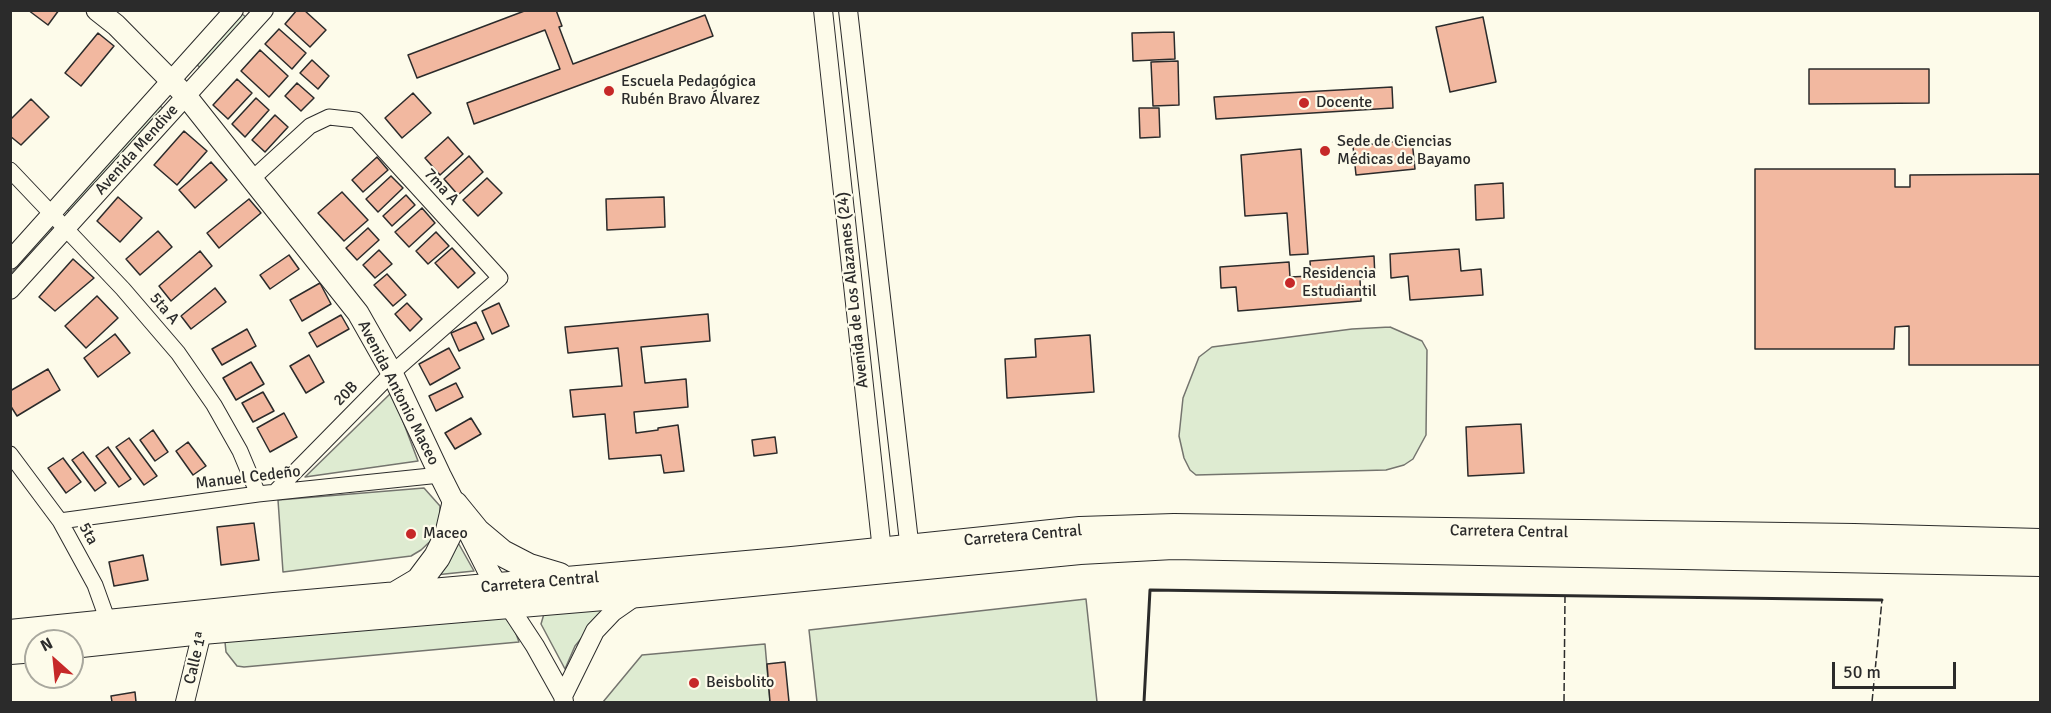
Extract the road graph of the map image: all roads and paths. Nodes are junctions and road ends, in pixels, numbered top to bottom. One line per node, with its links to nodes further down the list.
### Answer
1 (97, 10): 6 (main road, Avenida Antonio Maceo)
2 (234, 10): 6 (street, Avenida Mendive)
3 (264, 10): 7 (street, Avenida Mendive)
4 (823, 10): 24 (street, Avenida de Los Alazanes (24))
5 (848, 10): 23 (street, Avenida de Los Alazanes (24))
6 (171, 81): 7 (main road, Avenida Antonio Maceo); 10 (street, Avenida Mendive)
7 (186, 96): 9 (main road, Avenida Antonio Maceo); 11 (street, Avenida Mendive)
8 (10, 170): 10 (street, 5ta A)
9 (252, 179): 13 (street, 7ma A); 15 (main road, Avenida Antonio Maceo)
10 (53, 213): 11 (street, 5ta A); 12 (street, Avenida Mendive)
11 (67, 228): 14 (street, Avenida Mendive); 19 (street, 5ta A)
12 (10, 260)
13 (500, 278): 15 (street, 20B)
14 (10, 290)
15 (392, 373): 17 (main road, Avenida Antonio Maceo); 18 (street, 20B)
16 (10, 454): 21 (street, 5ta)
17 (440, 475): 18 (street, Manuel Cedeño); 20 (main road, Avenida Antonio Maceo)
18 (275, 492): 19 (street, Manuel Cedeño)
19 (258, 494): 21 (street, Manuel Cedeño)
20 (455, 505): 26 (highway); 28 (highway); 29 (main road, Avenida Antonio Maceo)
21 (60, 521): 32 (street, 5ta)
22 (2040, 542): 23 (highway, Carretera Central)
23 (910, 557): 24 (highway, Carretera Central); 25 (highway, Carretera Central)
24 (883, 559): 26 (highway, Carretera Central); 27 (highway, Carretera Central)
25 (2040, 563)
26 (580, 579): 29 (highway, Carretera Central)
27 (639, 594): 29 (highway, Carretera Central); 34 (street)
28 (393, 596): 29 (highway, Carretera Central); 30 (highway, Carretera Central)
29 (503, 596): 30 (highway, Carretera Central); 34 (street, Avenida Antonio Maceo)
30 (205, 622): 32 (highway, Carretera Central); 35 (street, Calle 1ª)
31 (10, 633): 32 (highway, Carretera Central)
32 (109, 633): 33 (highway, Carretera Central)
33 (84, 641)
34 (564, 699)
35 (185, 702)

